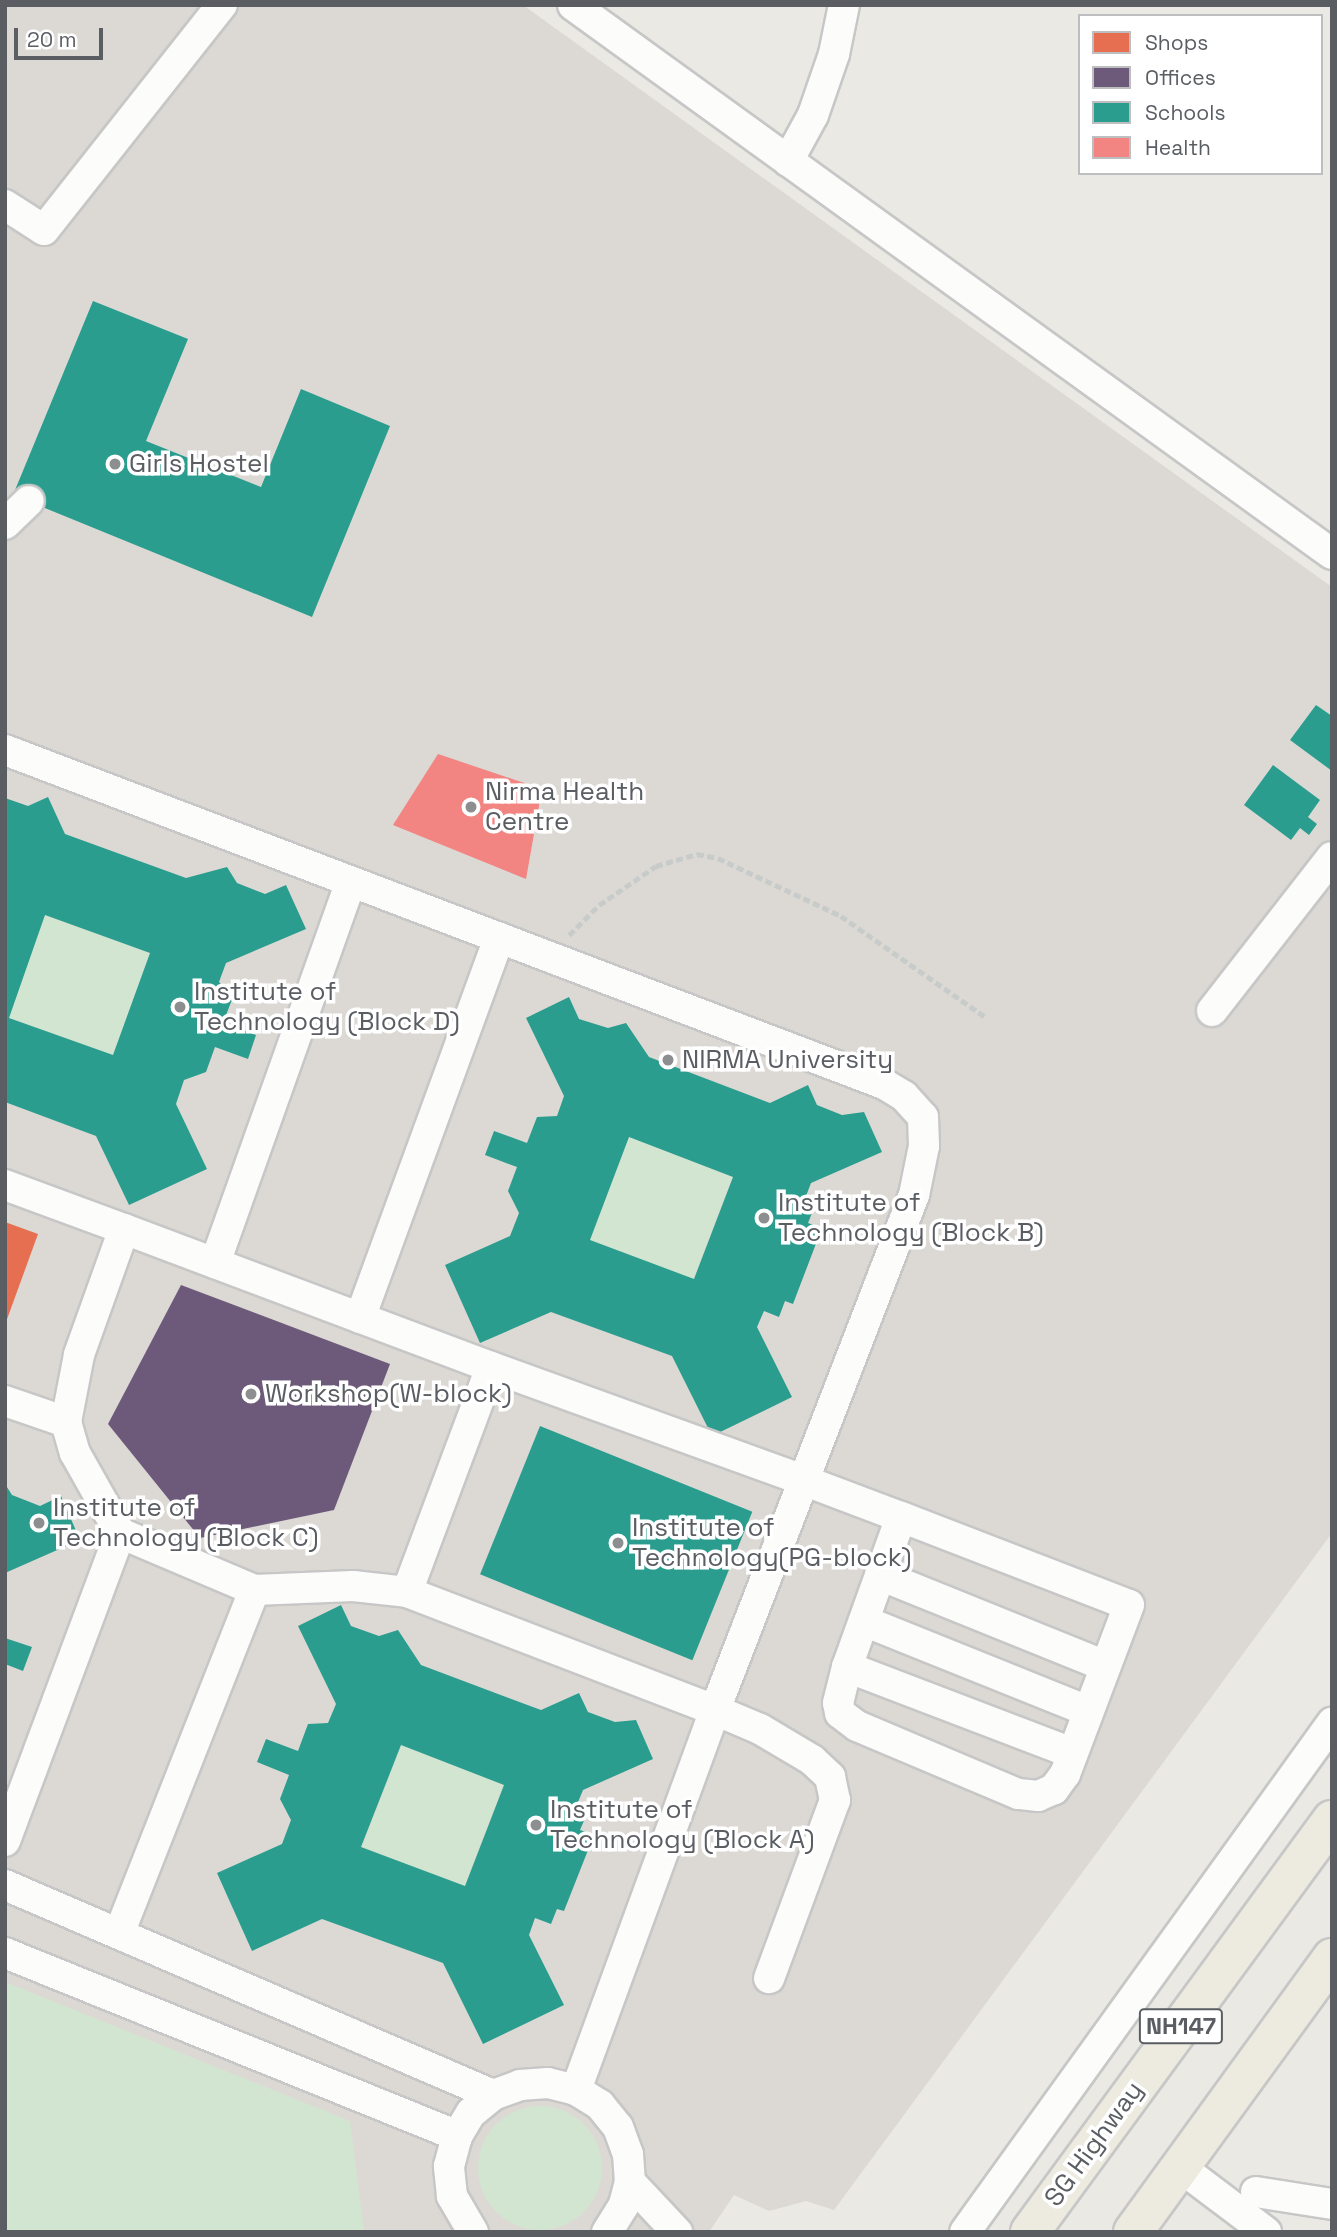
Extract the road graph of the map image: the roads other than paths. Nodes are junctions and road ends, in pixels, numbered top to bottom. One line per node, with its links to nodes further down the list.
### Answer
1 (222, 5): 5 (street)
2 (573, 5): 4 (street)
3 (844, 5): 4 (street)
4 (788, 161): 8 (street)
5 (5, 205)
6 (29, 501): 7 (street)
7 (5, 524)
8 (1332, 554)
9 (5, 750): 11 (street)
10 (1332, 857): 13 (street)
11 (351, 881): 12 (street); 16 (street)
12 (499, 938): 17 (street); 21 (street)
13 (1212, 1011)
14 (5, 1185): 15 (street)
15 (124, 1229): 16 (street); 20 (street)
16 (215, 1263): 17 (street)
17 (360, 1318): 18 (street)
18 (491, 1367): 21 (street); 26 (street)
19 (5, 1401): 20 (street)
20 (66, 1422): 23 (street)
21 (803, 1480): 22 (street); 30 (street)
22 (901, 1517): 24 (street); 28 (street)
23 (120, 1533): 25 (street); 35 (street)
24 (880, 1575): 27 (street); 28 (street)
25 (254, 1590): 26 (street); 37 (street)
26 (407, 1592): 30 (street)
27 (864, 1621): 29 (street); 31 (street)
28 (1105, 1666): 31 (street)
29 (847, 1667): 33 (street); 33 (street)
30 (715, 1710): 40 (street); 41 (street)
31 (1088, 1711): 33 (street)
32 (1332, 1723): 51 (street)
33 (1072, 1753)
34 (1332, 1820): 52 (highway, SG Highway / NH147)
35 (5, 1841)
36 (5, 1885): 37 (street)
37 (120, 1931): 42 (street)
38 (5, 1953): 43 (street)
39 (1332, 1958): 44 (highway, NH147)
40 (769, 1978)
41 (576, 2090): 42 (street); 45 (street)
42 (493, 2095): 43 (street)
43 (457, 2136): 48 (street)
44 (1180, 2167): 53 (highway, NH147); 54 (street)
45 (630, 2182): 49 (street); 50 (street)
46 (1256, 2192): 47 (street)
47 (1332, 2204)
48 (473, 2232)
49 (607, 2232)
50 (677, 2232)
51 (965, 2232)
52 (1030, 2232)
53 (1133, 2232)
54 (1266, 2232)

